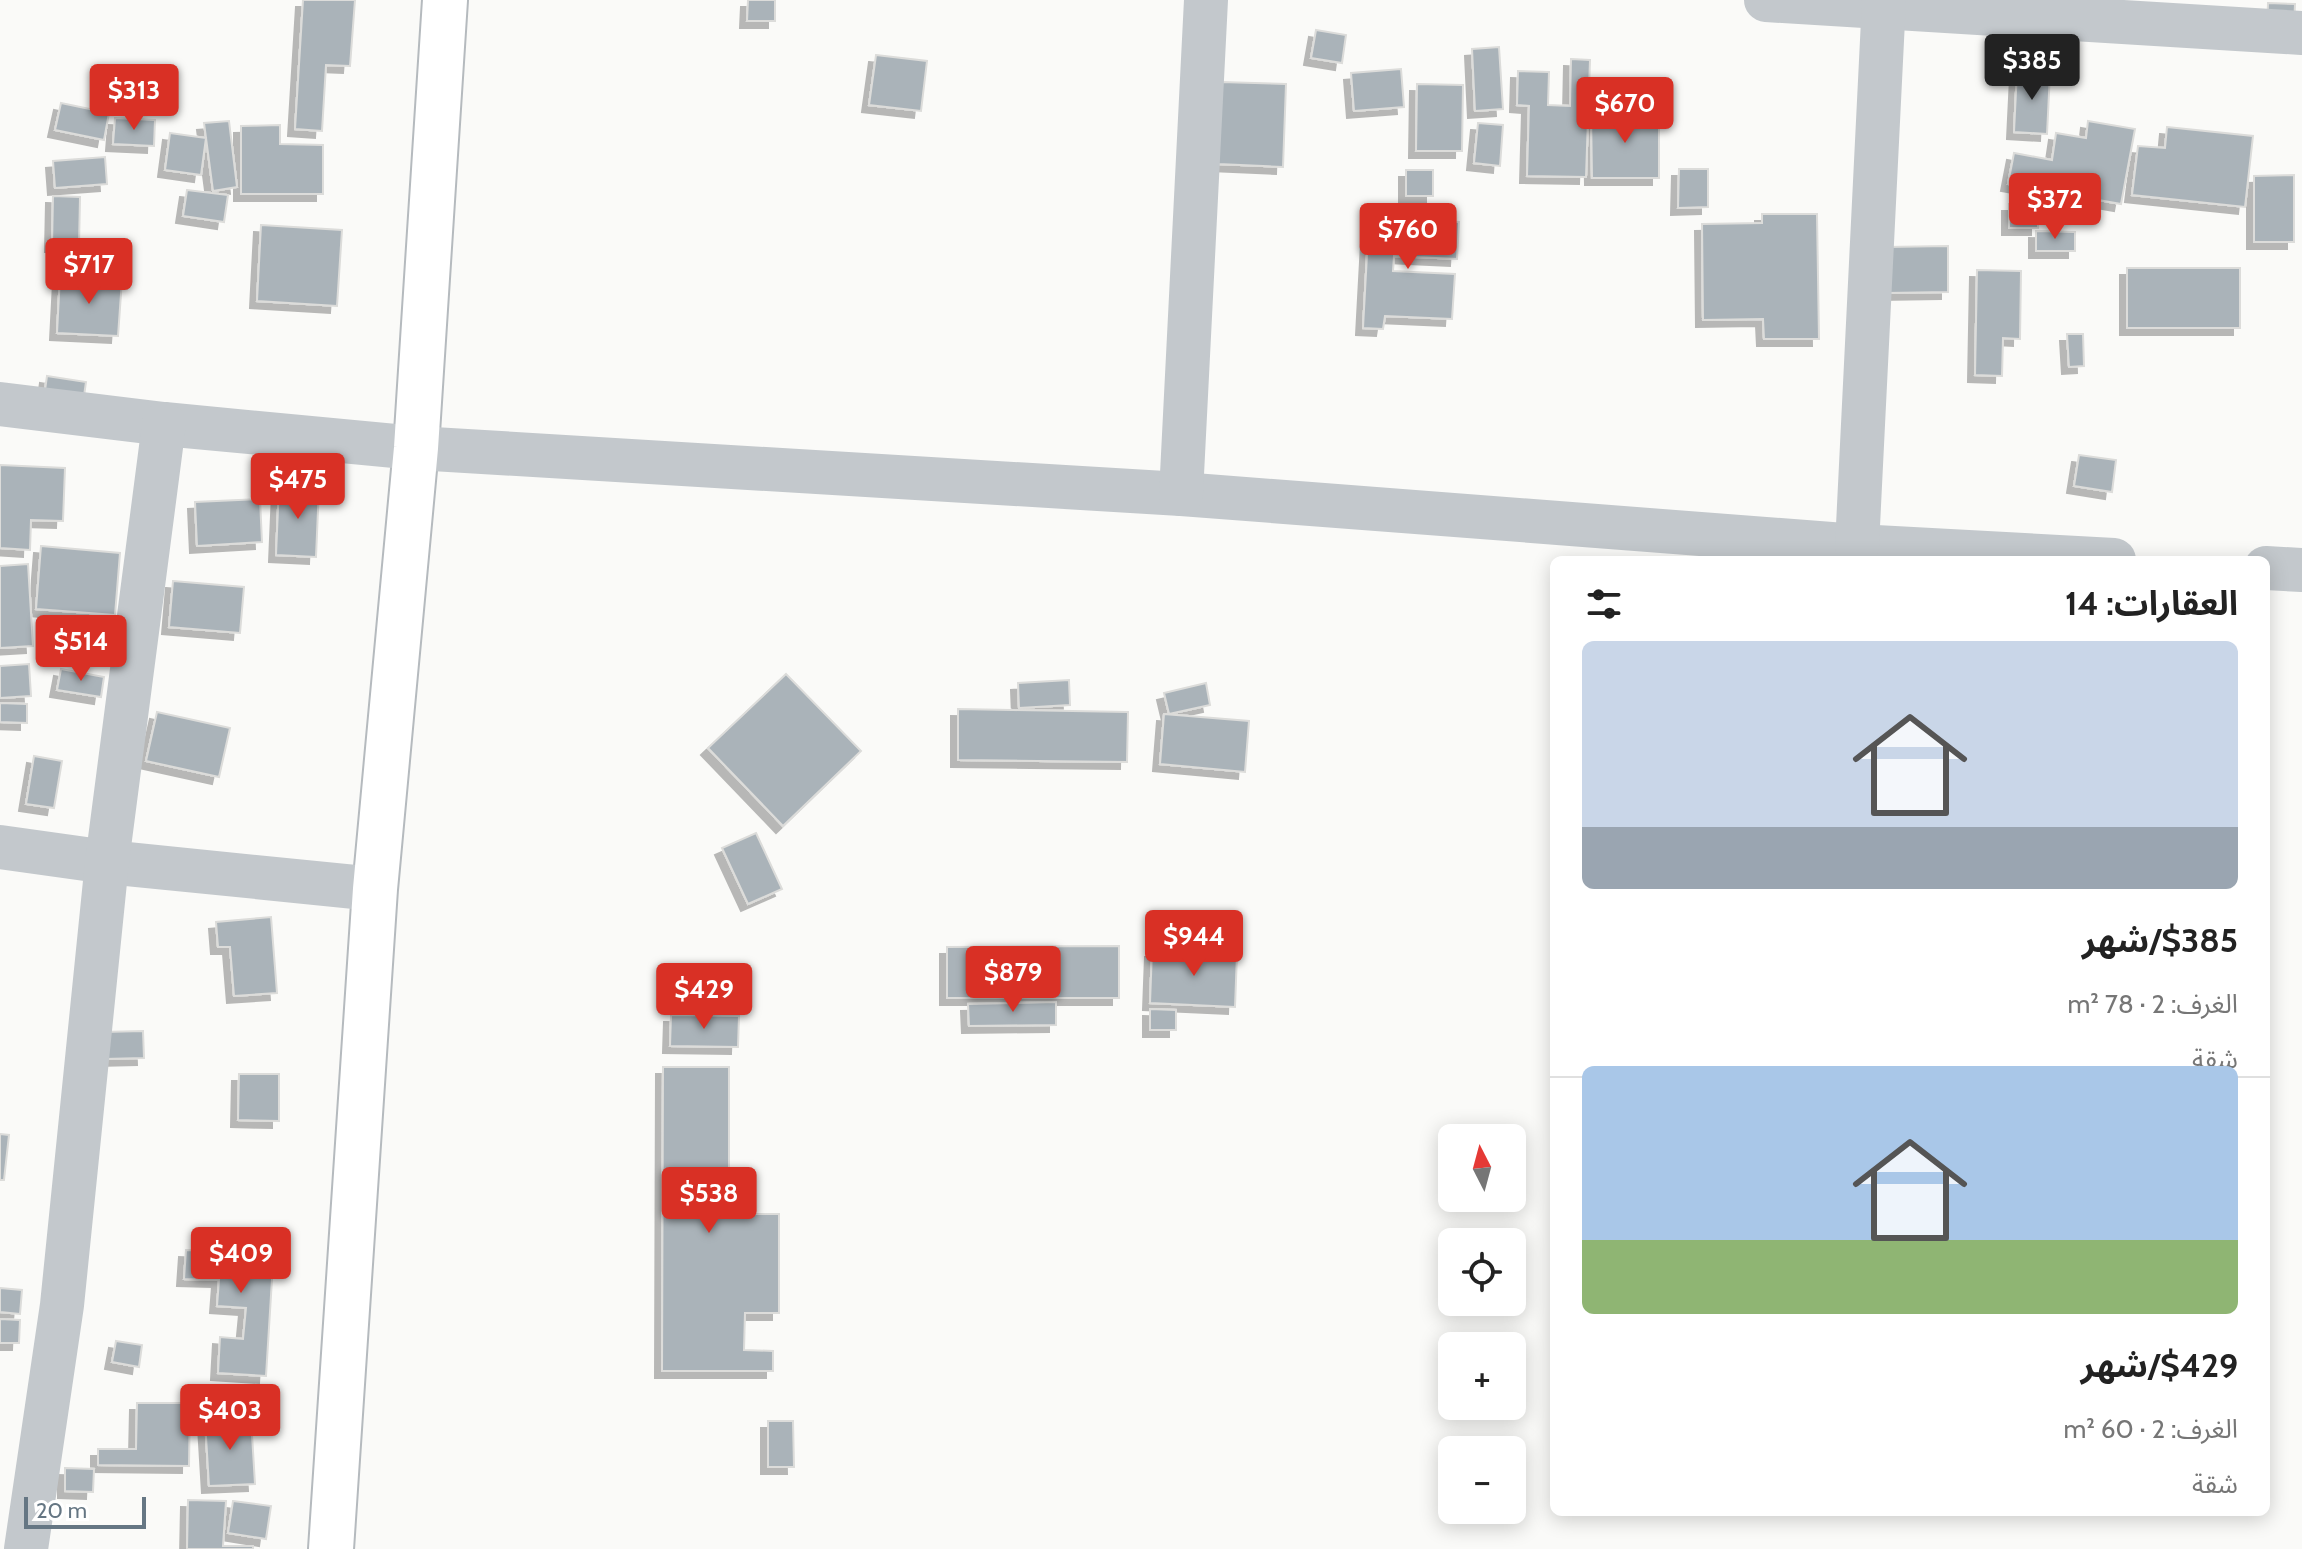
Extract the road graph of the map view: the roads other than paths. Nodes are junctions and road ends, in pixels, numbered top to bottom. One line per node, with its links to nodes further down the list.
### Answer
1 (445, 0): 8 (main road)
2 (1206, 0): 9 (street)
3 (1766, 0): 4 (street)
4 (1884, 4): 5 (street); 10 (street)
5 (2302, 33)
6 (0, 404): 7 (street)
7 (164, 424): 8 (street); 15 (street)
8 (416, 448): 9 (street); 16 (main road)
9 (1181, 494): 10 (street)
10 (1857, 546): 11 (street)
11 (2041, 556)
12 (2270, 568): 13 (street)
13 (2302, 570)
14 (0, 847): 15 (street)
15 (107, 862): 16 (street); 17 (street)
16 (375, 889): 18 (main road)
17 (26, 1549)
18 (331, 1549)

